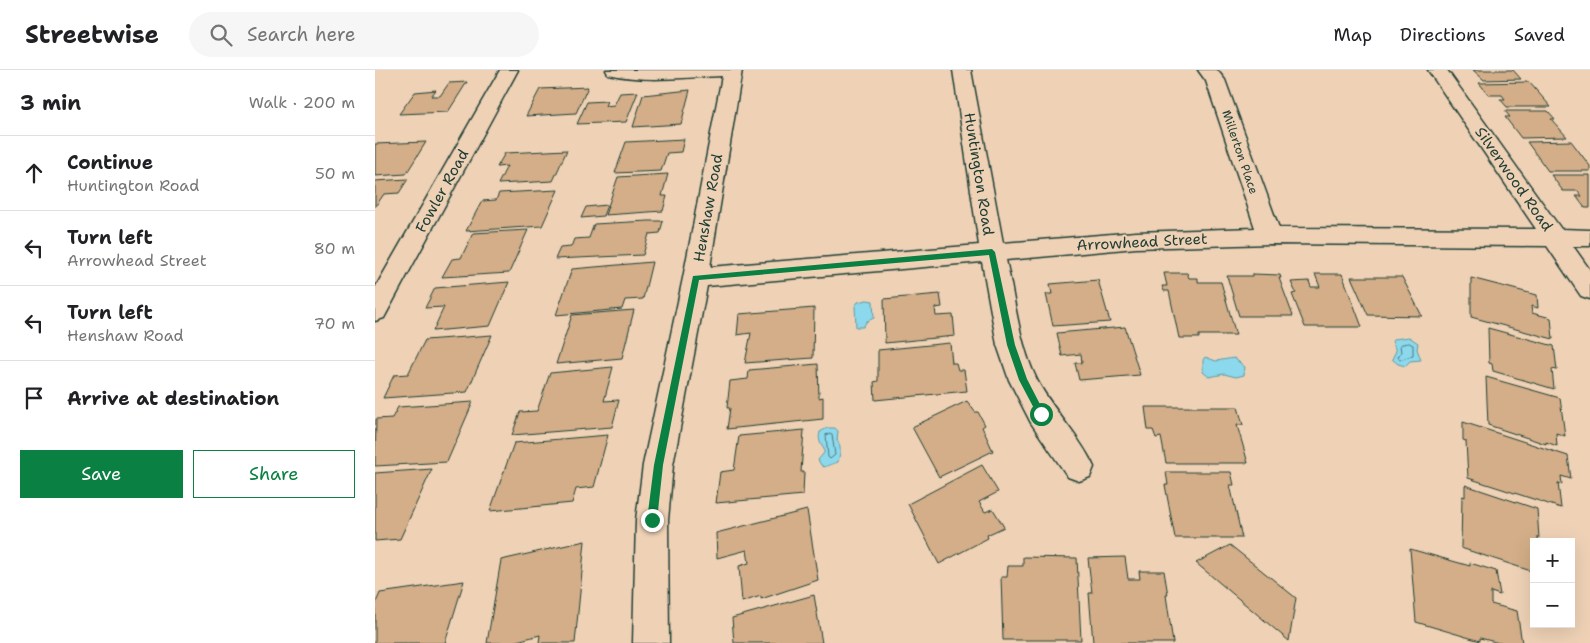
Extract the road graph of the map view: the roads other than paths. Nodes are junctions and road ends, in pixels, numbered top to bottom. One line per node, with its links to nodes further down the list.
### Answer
1 (509, 70): 13 (street, Fowler Road)
2 (615, 70): 3 (street)
3 (733, 70): 11 (street, Henshaw Road)
4 (962, 70): 10 (street, Huntington Road)
5 (1207, 70): 7 (street, Millerton Place)
6 (1437, 70): 8 (street, Silverwood Road)
7 (1270, 236): 8 (street, Arrowhead Street); 10 (street, Arrowhead Street)
8 (1556, 238): 9 (street, Arrowhead Street); 12 (street, Silverwood Road)
9 (1590, 238)
10 (992, 252): 11 (street, Arrowhead Street); 14 (street, Huntington Road)
11 (696, 278): 15 (street, Henshaw Road)
12 (1590, 289)
13 (375, 311)
14 (1079, 467)
15 (651, 643)

